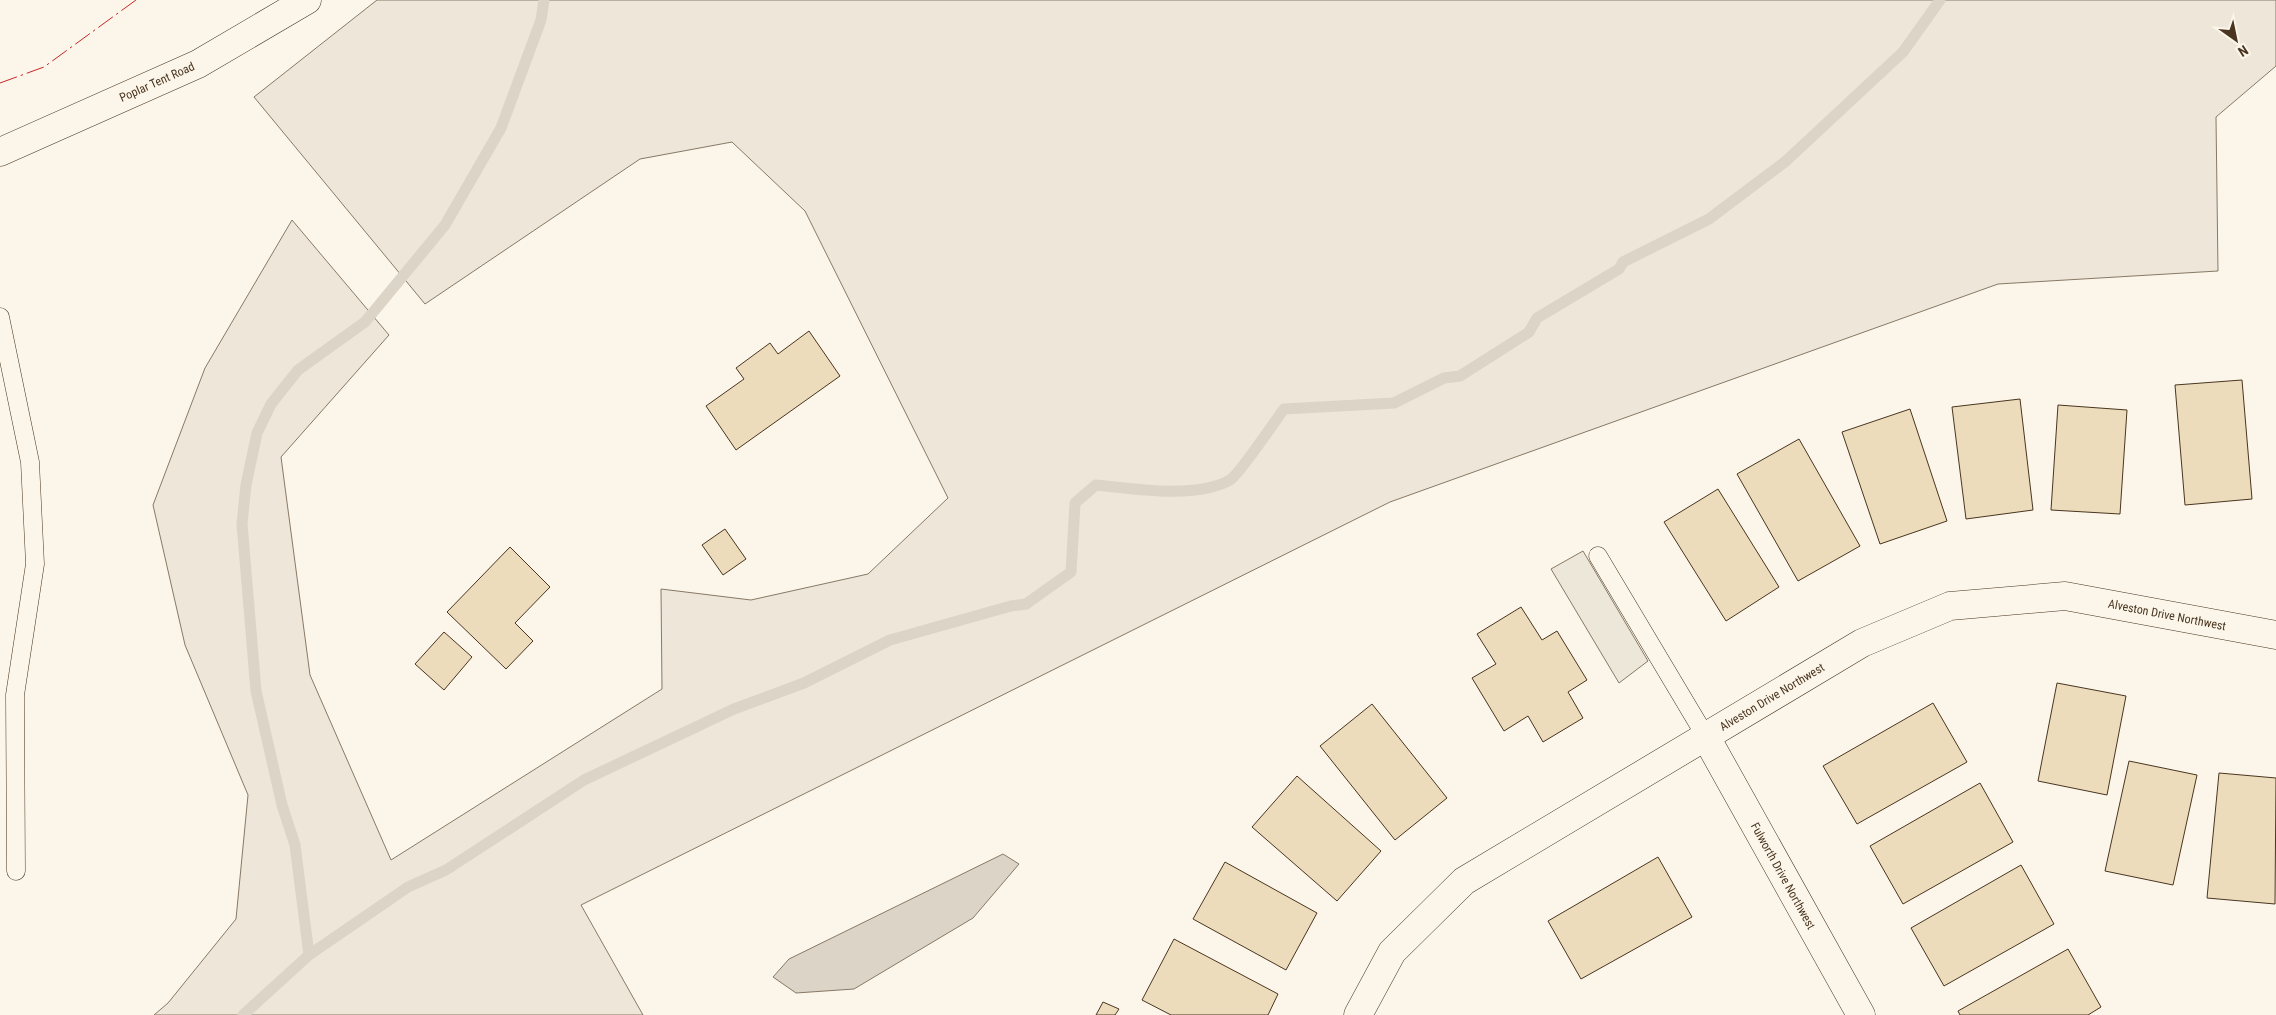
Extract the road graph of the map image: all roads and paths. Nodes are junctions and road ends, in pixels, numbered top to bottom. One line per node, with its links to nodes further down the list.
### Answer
1 (307, 0): 2 (street, Poplar Tent Road)
2 (0, 152)
3 (0, 317): 7 (lane)
4 (1598, 556): 6 (lane)
5 (2276, 636): 6 (street, Alveston Drive Northwest)
6 (1706, 737): 8 (street, Alveston Drive Northwest); 9 (street, Fulworth Drive Northwest)
7 (16, 871)
8 (1358, 1015)
9 (1861, 1015)

